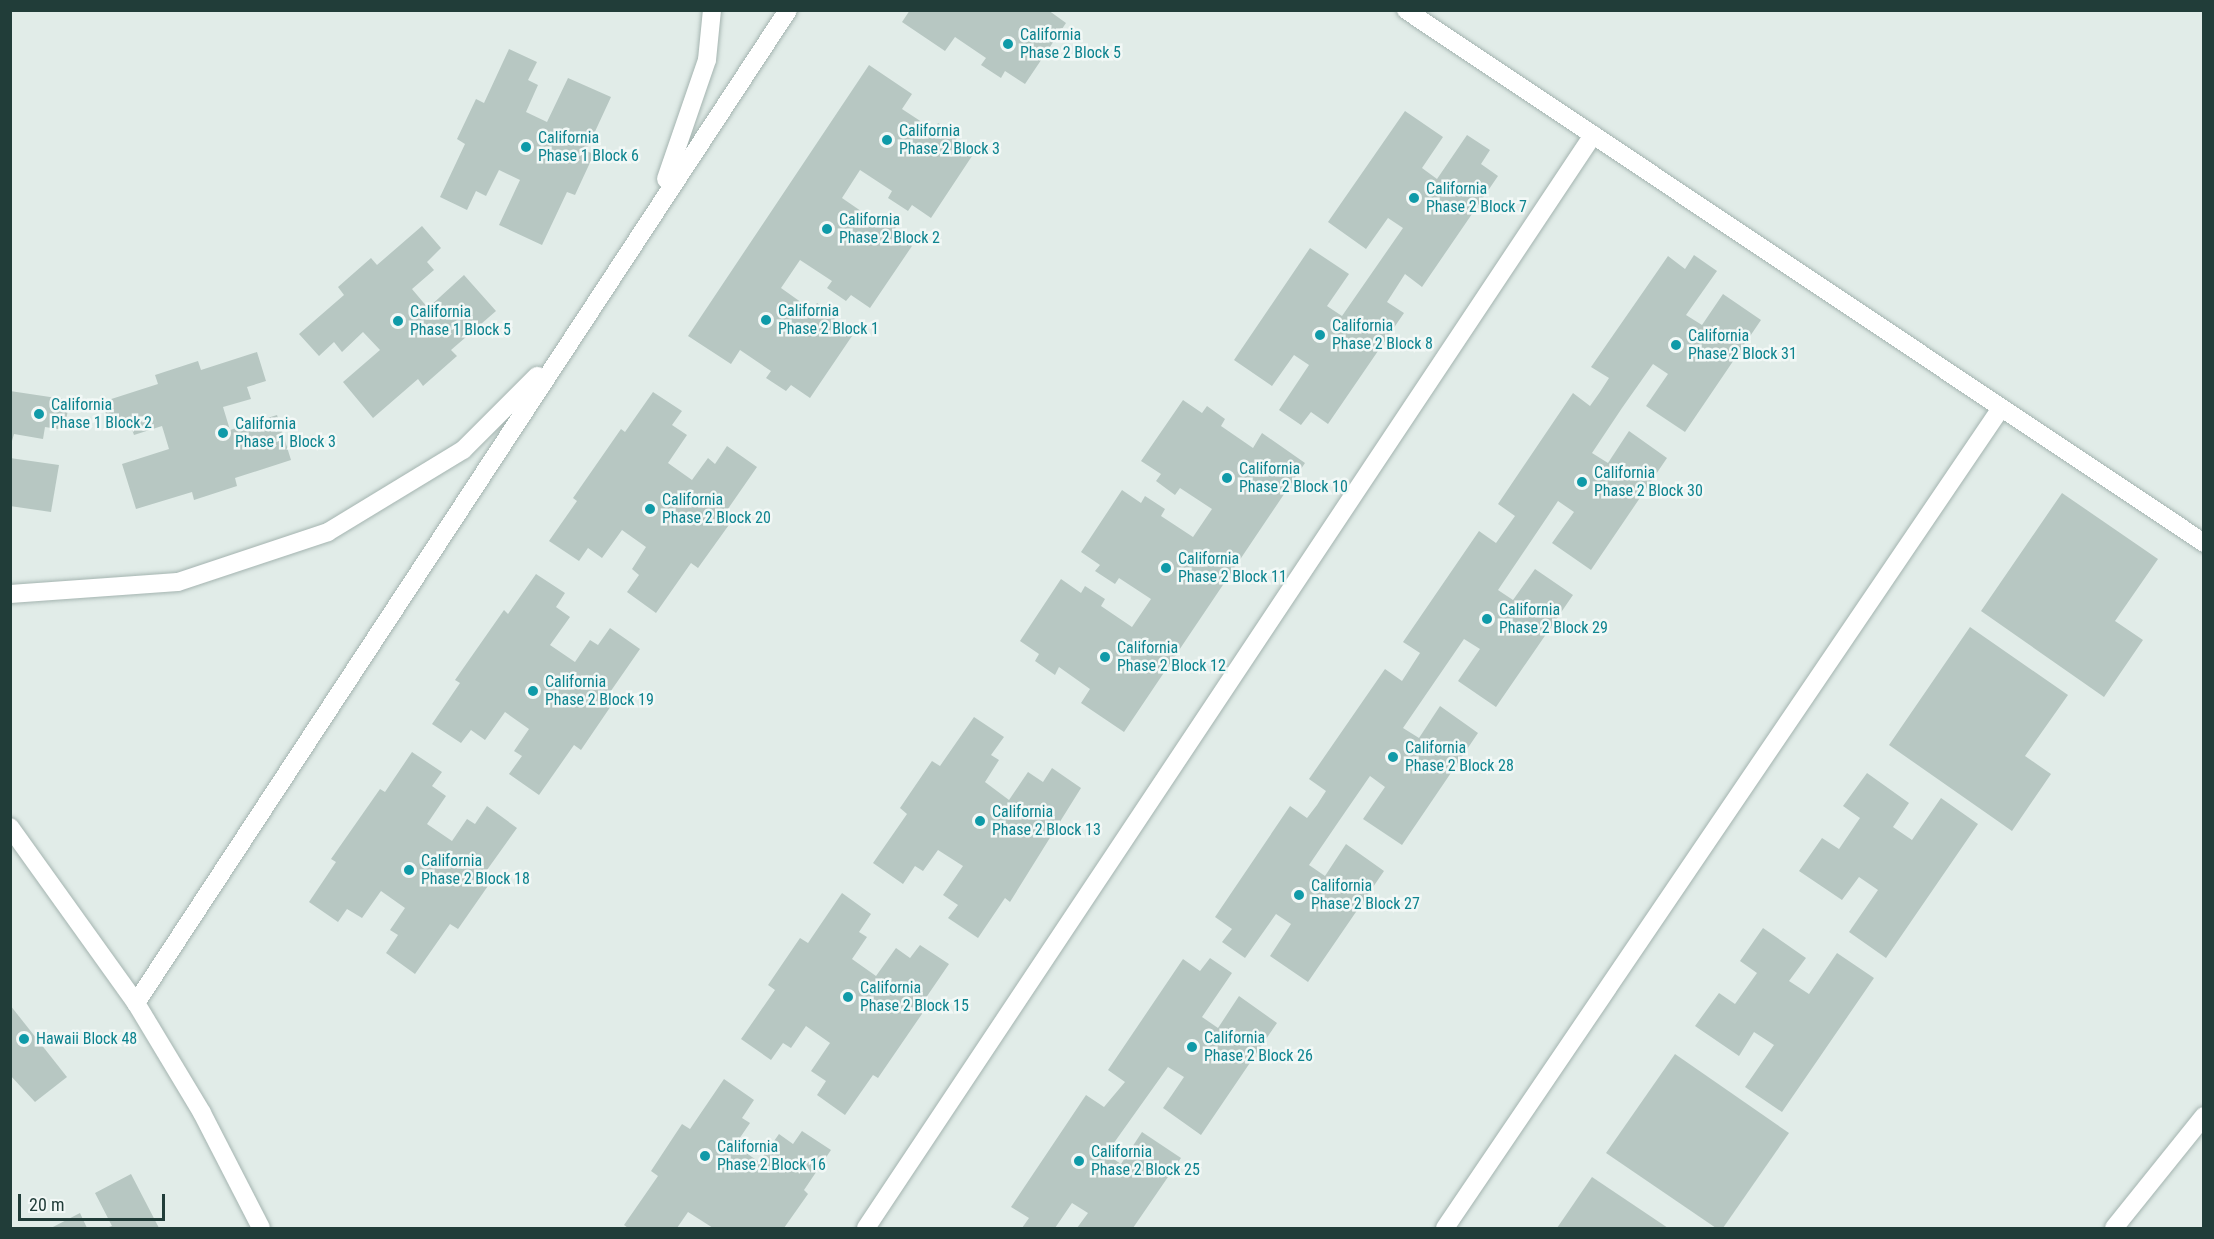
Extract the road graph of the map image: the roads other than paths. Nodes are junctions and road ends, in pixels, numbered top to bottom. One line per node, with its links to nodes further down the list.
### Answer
1 (712, 10): 5 (lane)
2 (788, 10): 5 (lane)
3 (1406, 10): 4 (lane)
4 (1593, 135): 7 (lane); 14 (lane)
5 (658, 204): 6 (lane)
6 (562, 351): 9 (lane); 11 (lane)
7 (2001, 408): 8 (lane); 15 (lane)
8 (2204, 543)
9 (10, 594)
10 (10, 827): 11 (lane)
11 (136, 1003): 13 (lane)
12 (2204, 1116): 16 (lane)
13 (261, 1228)
14 (866, 1228)
15 (1444, 1228)
16 (2114, 1228)

